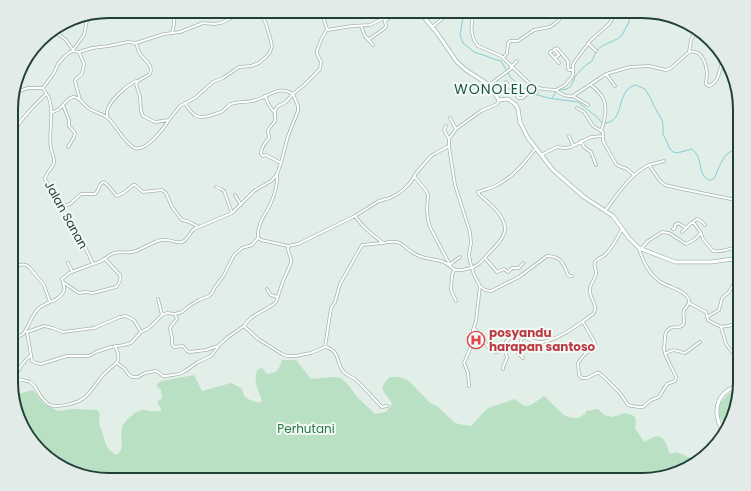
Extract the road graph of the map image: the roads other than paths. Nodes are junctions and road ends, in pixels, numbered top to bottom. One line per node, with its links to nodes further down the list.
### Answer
1 (175, 18): 17 (street)
2 (231, 18): 17 (street)
3 (263, 18): 51 (street)
4 (323, 18): 15 (street)
5 (389, 18): 11 (street)
6 (425, 18): 14 (main road)
7 (443, 18): 14 (street)
8 (472, 18): 28 (street)
9 (560, 18): 28 (street)
10 (613, 18): 21 (street)
11 (386, 20): 13 (street); 19 (street)
12 (87, 21): 24 (street)
13 (361, 26): 15 (street); 19 (street)
14 (432, 27): 38 (main road)
15 (327, 30): 46 (street)
16 (57, 33): 24 (street)
17 (172, 33): 20 (street)
18 (694, 34): 27 (street)
19 (368, 40): 22 (street)
20 (136, 43): 26 (street); 36 (street)
21 (588, 43): 25 (street); 34 (street)
22 (373, 45)
23 (554, 49): 29 (street); 29 (street); 34 (street)
24 (73, 51): 26 (street); 41 (street)
25 (596, 51)
26 (79, 52): 49 (street)
27 (689, 52): 32 (street); 35 (street)
28 (503, 58): 33 (street)
29 (555, 58): 31 (street)
30 (517, 61): 33 (street)
31 (559, 63)
32 (722, 65)
33 (512, 67): 38 (street); 42 (street)
34 (573, 70): 43 (street)
35 (606, 74): 39 (street); 40 (street)
36 (138, 81): 57 (street); 59 (street)
37 (506, 82): 42 (street)
38 (489, 85): 50 (main road)
39 (591, 85): 48 (street); 63 (street)
40 (615, 86)
41 (42, 88): 44 (street); 45 (street, Jalan Sanan)
42 (538, 88): 43 (street)
43 (556, 90): 48 (street)
44 (20, 91)
45 (46, 94): 55 (street, Jalan Sanan); 60 (street)
46 (293, 94): 47 (street); 56 (street); 74 (street)
47 (265, 96): 51 (street); 56 (street)
48 (573, 96): 53 (street)
49 (80, 100): 52 (street); 57 (street)
50 (499, 100): 62 (street); 71 (main road)
51 (185, 103): 59 (street)
52 (63, 105): 55 (street); 70 (street)
53 (588, 105)
54 (577, 108): 63 (street)
55 (51, 113): 84 (street, Jalan Sanan)
56 (275, 113): 74 (street)
57 (107, 117): 59 (street)
58 (450, 118): 62 (street)
59 (169, 120)
60 (18, 124)
61 (446, 126): 66 (street)
62 (456, 129): 66 (street)
63 (601, 131): 65 (street)
64 (570, 136): 68 (street)
65 (603, 136): 67 (street); 79 (street)
66 (449, 139): 69 (street)
67 (581, 141): 68 (street); 75 (street)
68 (573, 145): 72 (street)
69 (449, 146): 78 (street); 110 (street)
70 (68, 147)
71 (536, 147): 72 (main road); 102 (street)
72 (541, 155): 85 (main road)
73 (664, 161): 76 (street)
74 (281, 164): 77 (street)
75 (596, 165)
76 (649, 165): 79 (street); 82 (street)
77 (277, 174): 83 (street); 96 (street)
78 (414, 176): 87 (street); 109 (street)
79 (634, 176): 85 (street)
80 (216, 187): 86 (street)
81 (235, 195): 83 (street)
82 (733, 199)
83 (241, 204): 86 (street)
84 (61, 207): 90 (street); 107 (street, Jalan Sanan)
85 (605, 211): 92 (main road)
86 (232, 213): 90 (street)
87 (355, 216): 97 (street); 98 (street)
88 (693, 222): 89 (street); 91 (street); 95 (street)
89 (706, 225)
90 (198, 227): 103 (street)
91 (686, 228): 93 (street); 94 (street)
92 (622, 229): 100 (main road); 126 (street)
93 (672, 229)
94 (682, 232)
95 (701, 233): 99 (street); 100 (street)
96 (258, 238): 98 (street); 123 (street)
97 (383, 243): 109 (street); 139 (street)
98 (288, 246): 118 (street)
99 (733, 247)
100 (640, 248): 104 (main road); 122 (street)
101 (460, 257): 109 (street)
102 (485, 258): 106 (street); 110 (street)
103 (105, 259): 107 (street); 114 (street)
104 (731, 259)
105 (68, 263): 112 (street)
106 (524, 263)
107 (93, 264): 112 (street, Jalan Sanan)
108 (18, 265): 121 (street)
109 (450, 265): 111 (street)
110 (472, 267): 111 (street); 116 (street)
111 (454, 270): 120 (street)
112 (72, 271): 114 (street)
113 (572, 276): 116 (street)
114 (64, 283): 121 (street)
115 (733, 285): 125 (street)
116 (480, 286): 129 (street)
117 (267, 289): 118 (street)
118 (278, 298): 128 (street)
119 (158, 299): 124 (street)
120 (456, 301)
121 (50, 302): 133 (street)
122 (689, 303): 125 (street); 142 (street)
123 (175, 314): 124 (street); 138 (street)
124 (162, 316): 132 (street)
125 (707, 317): 130 (street)
126 (583, 322): 135 (street); 142 (street)
127 (733, 325): 130 (street)
128 (244, 326): 138 (street); 139 (street)
129 (474, 327): 140 (street); 149 (street)
130 (721, 327): 141 (street)
131 (27, 332): 132 (street); 133 (street); 143 (street)
132 (141, 332): 137 (street)
133 (24, 333): 134 (street)
134 (18, 336)
135 (522, 337): 140 (street); 144 (street)
136 (700, 342): 142 (street)
137 (115, 346): 143 (street); 145 (street)
138 (218, 346): 145 (street)
139 (325, 347): 151 (street)
140 (504, 348): 147 (street)
141 (733, 352)
142 (665, 354)
143 (31, 355): 146 (street)
144 (523, 358)
145 (117, 362): 148 (street)
146 (19, 369)
147 (503, 370)
148 (18, 379)
149 (468, 386)
150 (733, 388): 152 (main road)
151 (387, 406)
152 (721, 427)

